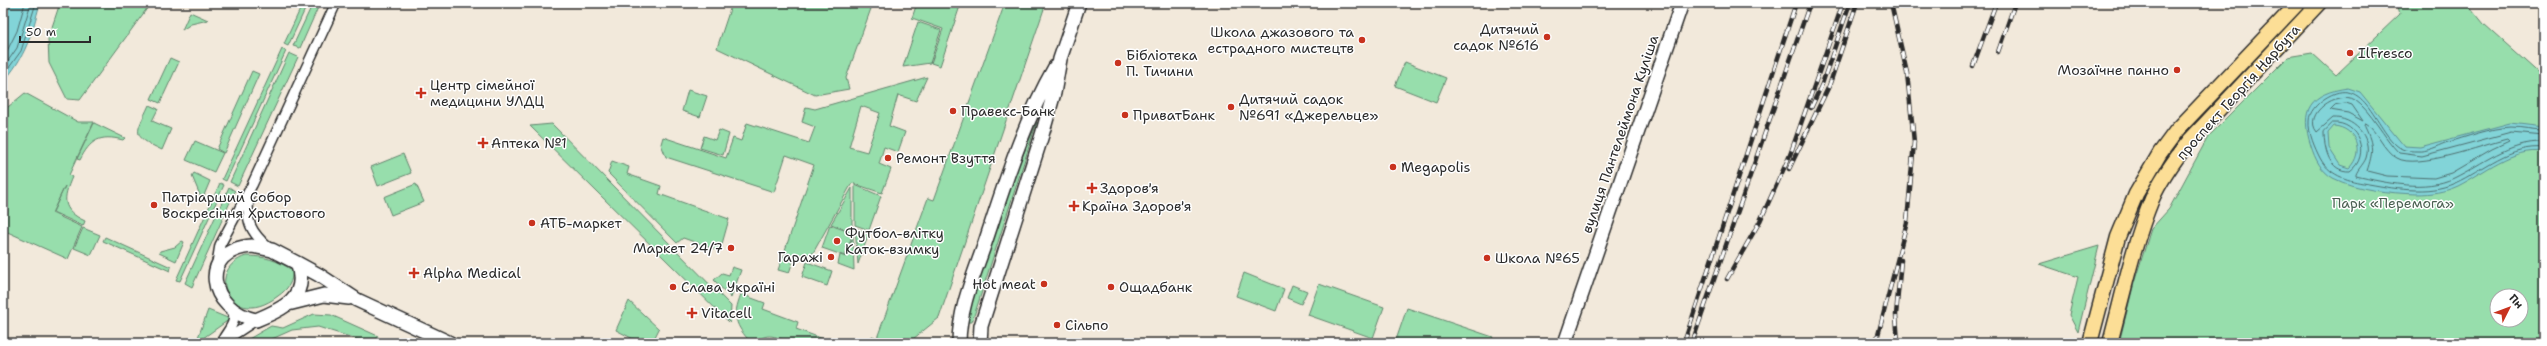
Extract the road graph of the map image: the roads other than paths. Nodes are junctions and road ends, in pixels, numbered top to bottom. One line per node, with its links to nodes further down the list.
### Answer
1 (336, 3): 7 (street)
2 (1079, 3): 6 (street)
3 (1682, 3): 19 (street, вулиця Пантелеймона Куліша)
4 (2298, 3): 20 (main road, проспект Георгія Нарбута)
5 (2319, 3): 21 (main road, проспект Георгія Нарбута)
6 (1060, 59): 17 (street); 18 (street)
7 (252, 185): 8 (street); 10 (street)
8 (272, 250): 9 (street); 10 (street)
9 (297, 263): 11 (street); 12 (street)
10 (217, 266): 13 (street)
11 (356, 300): 12 (street); 16 (street)
12 (288, 304): 14 (street)
13 (233, 312): 14 (street); 15 (street)
14 (256, 320): 15 (street)
15 (220, 343)
16 (450, 343)
17 (959, 343)
18 (980, 343)
19 (1565, 343)
20 (2090, 343)
21 (2110, 343)

